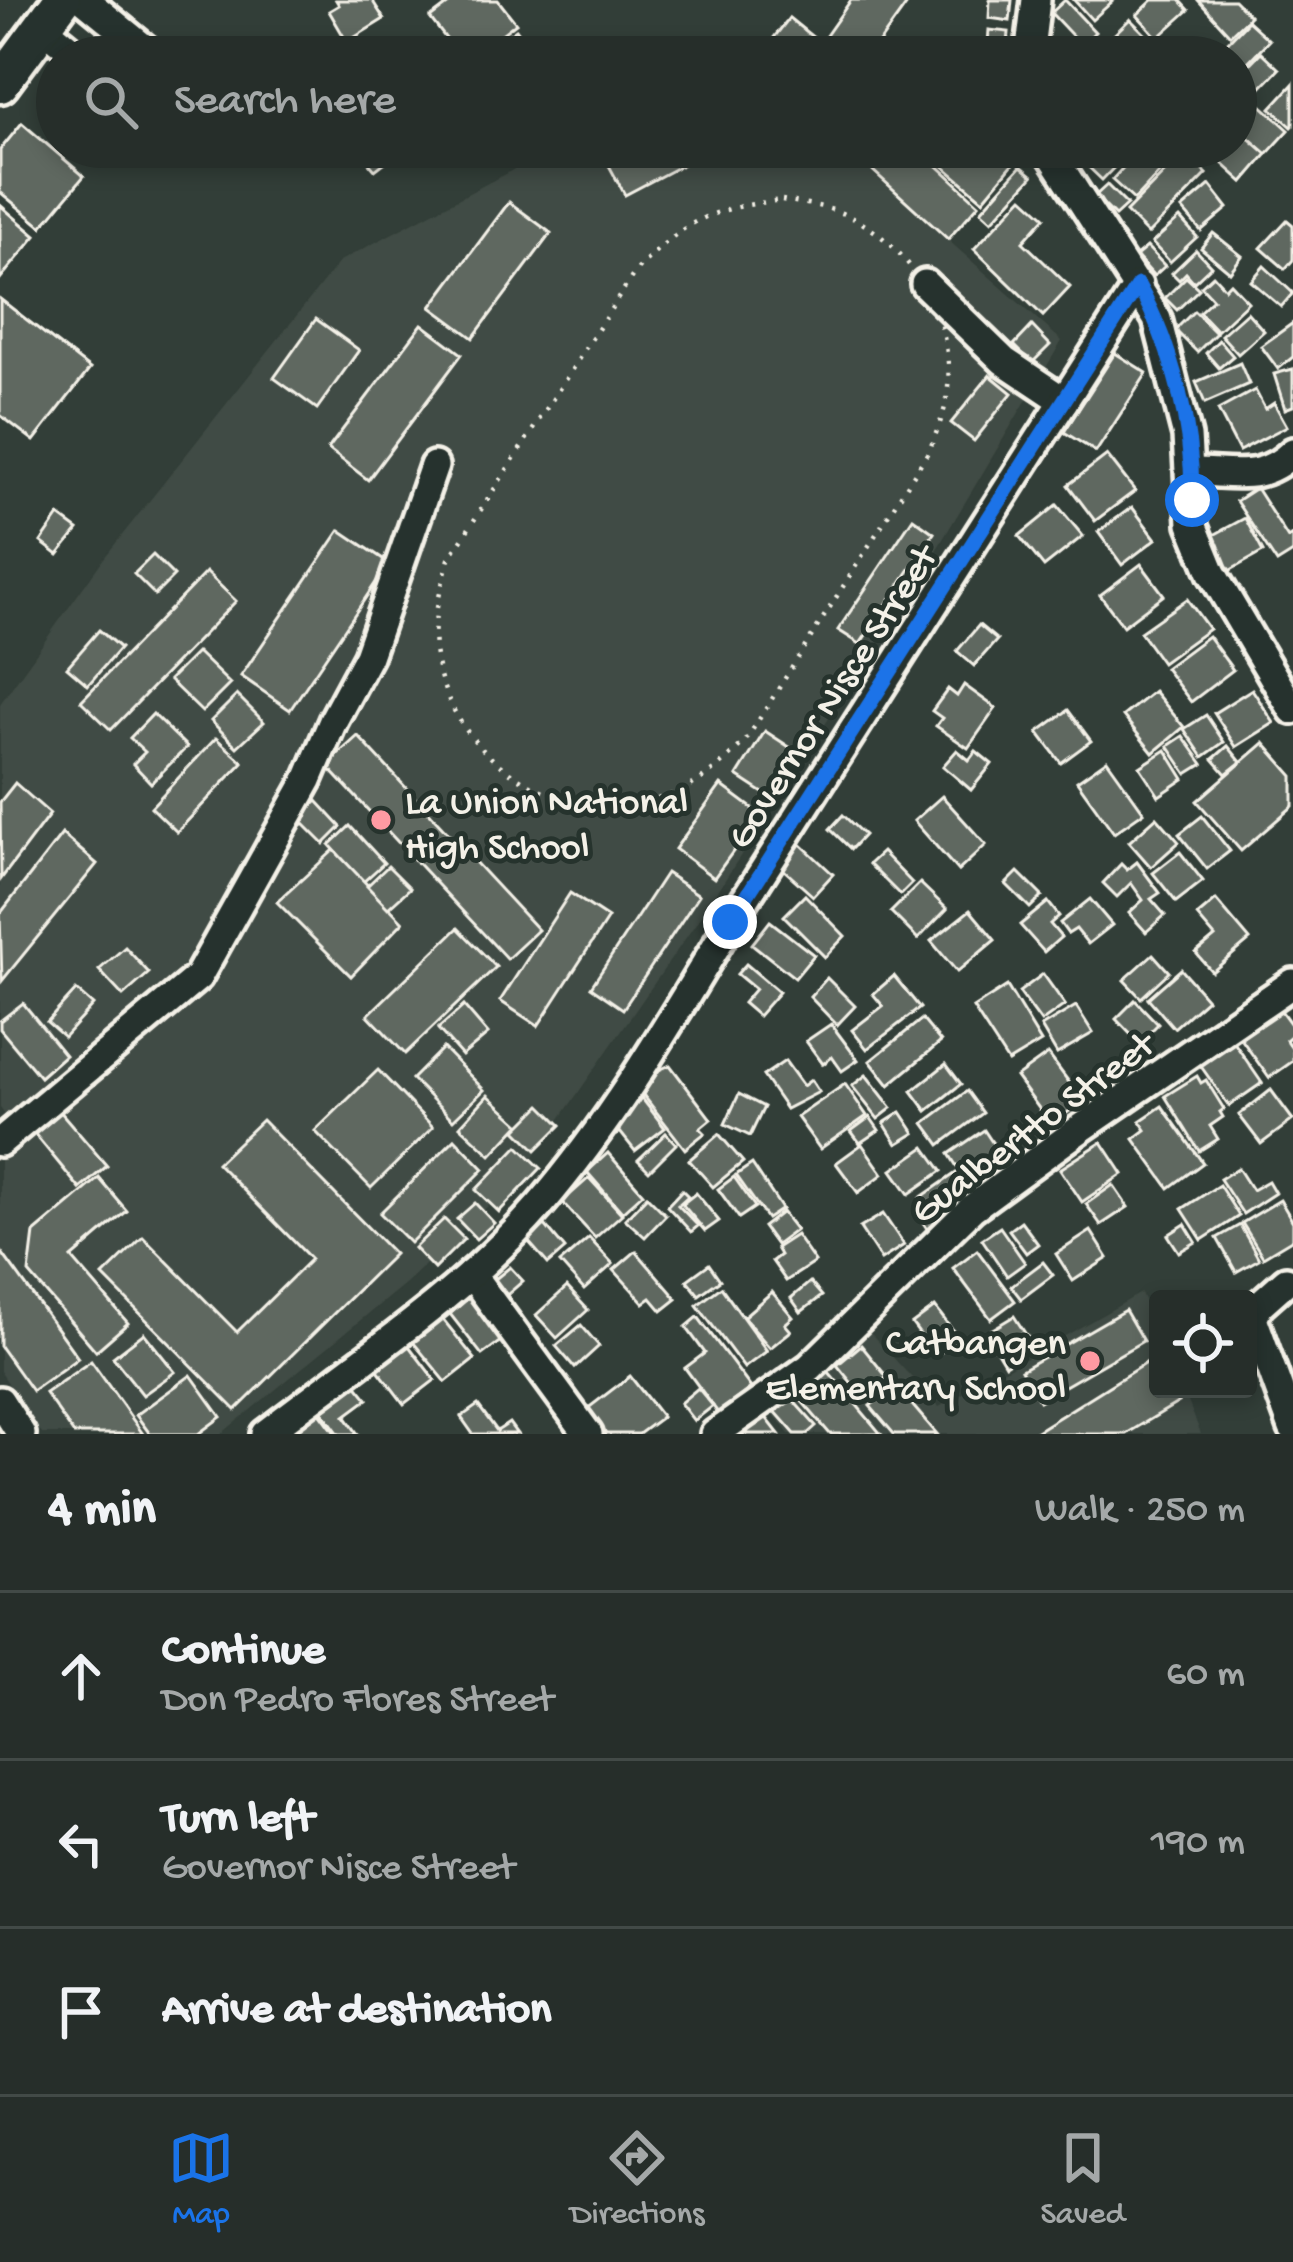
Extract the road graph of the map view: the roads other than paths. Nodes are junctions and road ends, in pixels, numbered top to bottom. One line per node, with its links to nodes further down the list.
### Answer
1 (86, 0): 4 (street)
2 (1036, 0): 5 (street)
3 (52, 13): 6 (main road)
4 (129, 36)
5 (1032, 36)
6 (0, 84)
7 (1061, 168): 9 (street)
8 (925, 284): 10 (street)
9 (1138, 285): 10 (street, Governor Nisce Street); 13 (street)
10 (1064, 400): 17 (street, Governor Nisce Street)
11 (1293, 452): 13 (street)
12 (434, 466): 16 (street)
13 (1192, 472): 14 (street)
14 (1293, 710)
15 (1293, 983): 24 (street, Gualbertto Street)
16 (5, 1137)
17 (471, 1274): 22 (street, Governor Nisce Street); 23 (street)
18 (1286, 1281): 20 (street)
19 (0, 1401): 21 (street)
20 (1293, 1428)
21 (22, 1434)
22 (265, 1434)
23 (588, 1434)
24 (715, 1434)

